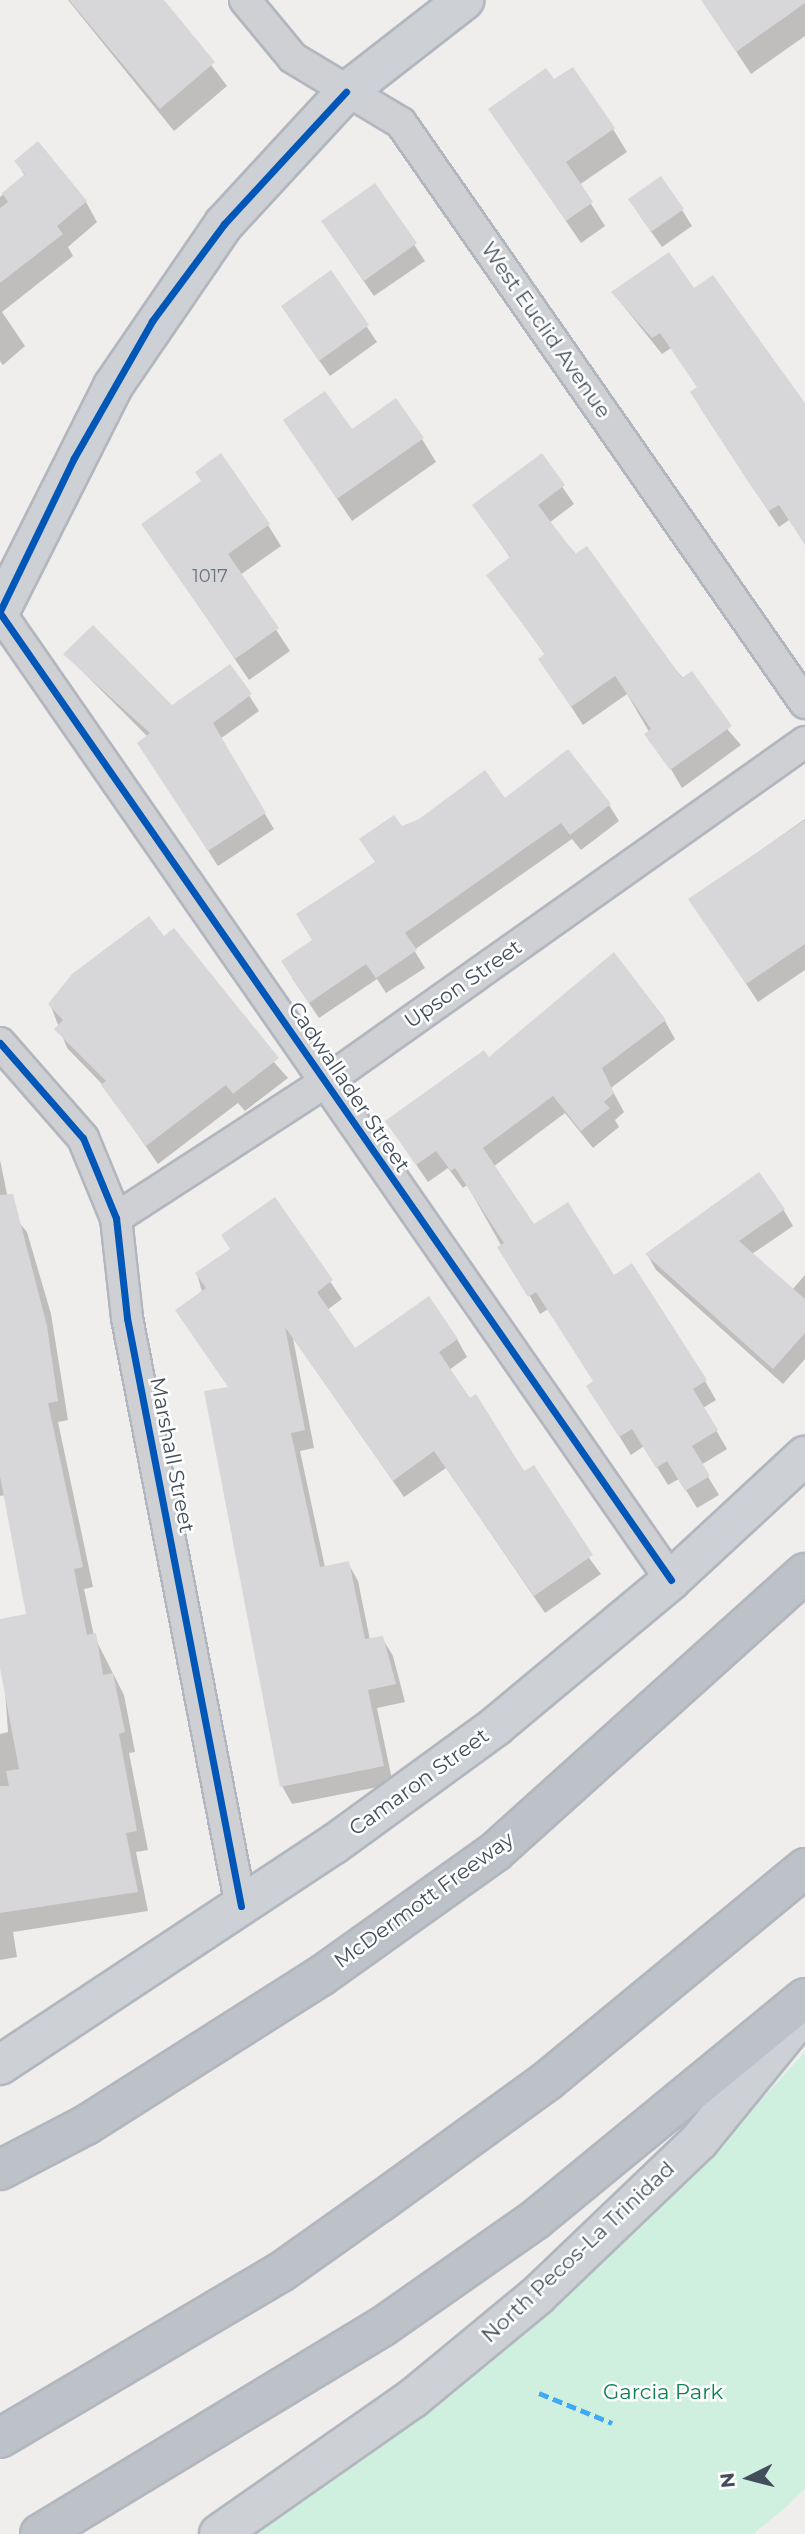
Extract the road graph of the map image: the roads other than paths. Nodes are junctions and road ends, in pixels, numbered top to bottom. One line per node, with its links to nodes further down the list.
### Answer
1 (245, 0): 3 (street, West Euclid Avenue)
2 (464, 0): 3 (main road)
3 (345, 92): 4 (main road); 5 (street, West Euclid Avenue)
4 (0, 612): 8 (street, Cadwallader Street)
5 (805, 703)
6 (805, 742): 8 (street, Upson Street)
7 (0, 1043): 9 (street, Marshall Street)
8 (324, 1083): 9 (street, Upson Street); 12 (street, Cadwallader Street)
9 (116, 1218): 14 (street, Marshall Street)
10 (805, 1456): 12 (main road, Camaron Street)
11 (805, 1573): 18 (highway, McDermott Freeway)
12 (671, 1580): 14 (main road, Camaron Street)
13 (805, 1868): 19 (highway)
14 (241, 1906): 17 (main road, Camaron Street)
15 (805, 1998): 20 (highway)
16 (805, 2011): 21 (main road, North Pecos-La Trinidad)
17 (0, 2065)
18 (0, 2170)
19 (10, 2428)
20 (40, 2534)
21 (219, 2534)

